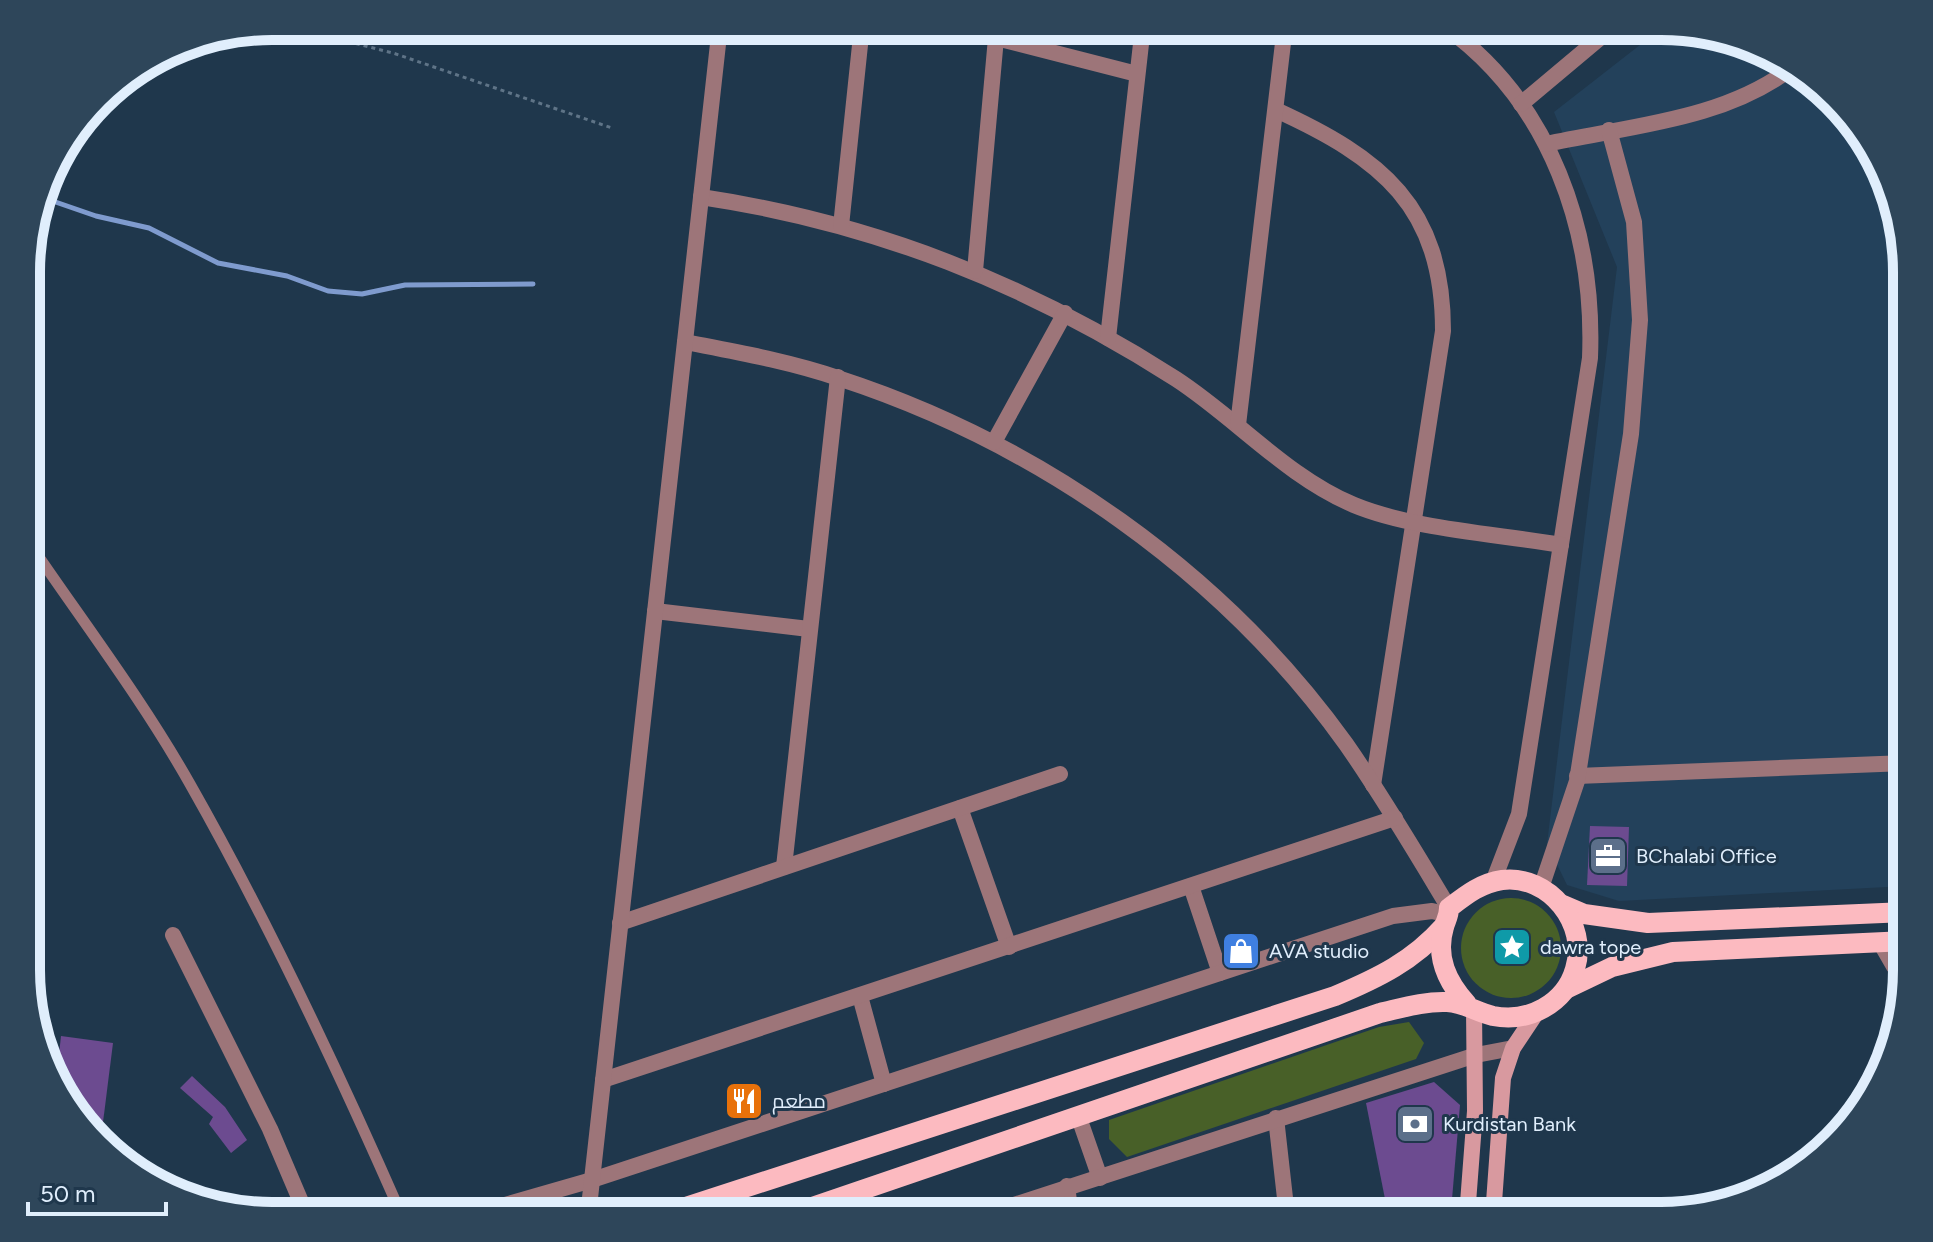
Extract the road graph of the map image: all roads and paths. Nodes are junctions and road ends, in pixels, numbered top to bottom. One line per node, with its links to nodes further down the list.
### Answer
1 (341, 40): 14 (path)
2 (718, 40): 17 (street)
3 (861, 40): 18 (street)
4 (996, 40): 19 (street)
5 (1004, 40): 10 (street)
6 (1141, 40): 10 (street)
7 (1284, 40): 13 (street)
8 (1460, 40): 12 (street)
9 (1597, 40): 12 (street)
10 (1137, 74): 21 (street)
11 (1782, 74): 15 (street)
12 (1521, 104): 16 (street)
13 (1276, 110): 24 (street); 26 (street)
14 (612, 128)
15 (1609, 130): 16 (street); 33 (street)
16 (1546, 144): 27 (street)
17 (701, 197): 18 (street); 22 (street)
18 (841, 226): 19 (street)
19 (975, 271): 20 (street)
20 (1065, 313): 21 (street); 25 (street)
21 (1108, 338): 24 (street)
22 (685, 342): 23 (street); 29 (street)
23 (838, 377): 25 (street); 30 (street)
24 (1238, 425): 26 (street)
25 (994, 442): 34 (street)
26 (1414, 520): 27 (street); 34 (street)
27 (1561, 545): 38 (street)
28 (40, 558): 66 (lane)
29 (655, 611): 30 (street); 45 (street)
30 (809, 629): 37 (street)
31 (1893, 764): 33 (street)
32 (1060, 774): 35 (street)
33 (1577, 776): 40 (street)
34 (1373, 785): 36 (street)
35 (960, 808): 37 (street); 49 (street)
36 (1395, 818): 39 (street); 44 (street)
37 (784, 867): 45 (street)
38 (1493, 882): 40 (main road); 44 (main road)
39 (1191, 886): 49 (street); 51 (street)
40 (1541, 888): 41 (main road)
41 (1563, 905): 43 (main road); 52 (main road)
42 (1893, 913): 43 (main road)
43 (1875, 914): 48 (main road)
44 (1447, 916): 51 (street); 54 (main road); 69 (main road)
45 (620, 923): 58 (street)
46 (173, 935): 65 (street)
47 (1893, 941): 48 (main road)
48 (1877, 942): 50 (lane); 52 (main road)
49 (1009, 947): 53 (street)
50 (1893, 968)
51 (1220, 973): 59 (street)
52 (1566, 989): 55 (main road)
53 (860, 996): 58 (street); 59 (street)
54 (1471, 1006): 55 (main road); 57 (main road); 60 (main road)
55 (1537, 1012): 56 (main road)
56 (1513, 1048): 57 (street); 75 (main road)
57 (1476, 1055): 61 (street); 74 (main road)
58 (603, 1080): 63 (street)
59 (884, 1084): 63 (street)
60 (1078, 1115): 62 (street); 70 (main road)
61 (1276, 1118): 62 (street); 73 (street)
62 (1100, 1178): 64 (street)
63 (592, 1180): 67 (street); 68 (street)
64 (1067, 1186): 71 (street); 72 (street)
65 (301, 1202)
66 (395, 1202)
67 (516, 1202)
68 (590, 1202)
69 (701, 1202)
70 (826, 1202)
71 (1021, 1202)
72 (1069, 1202)
73 (1285, 1202)
74 (1468, 1202)
75 (1494, 1202)

